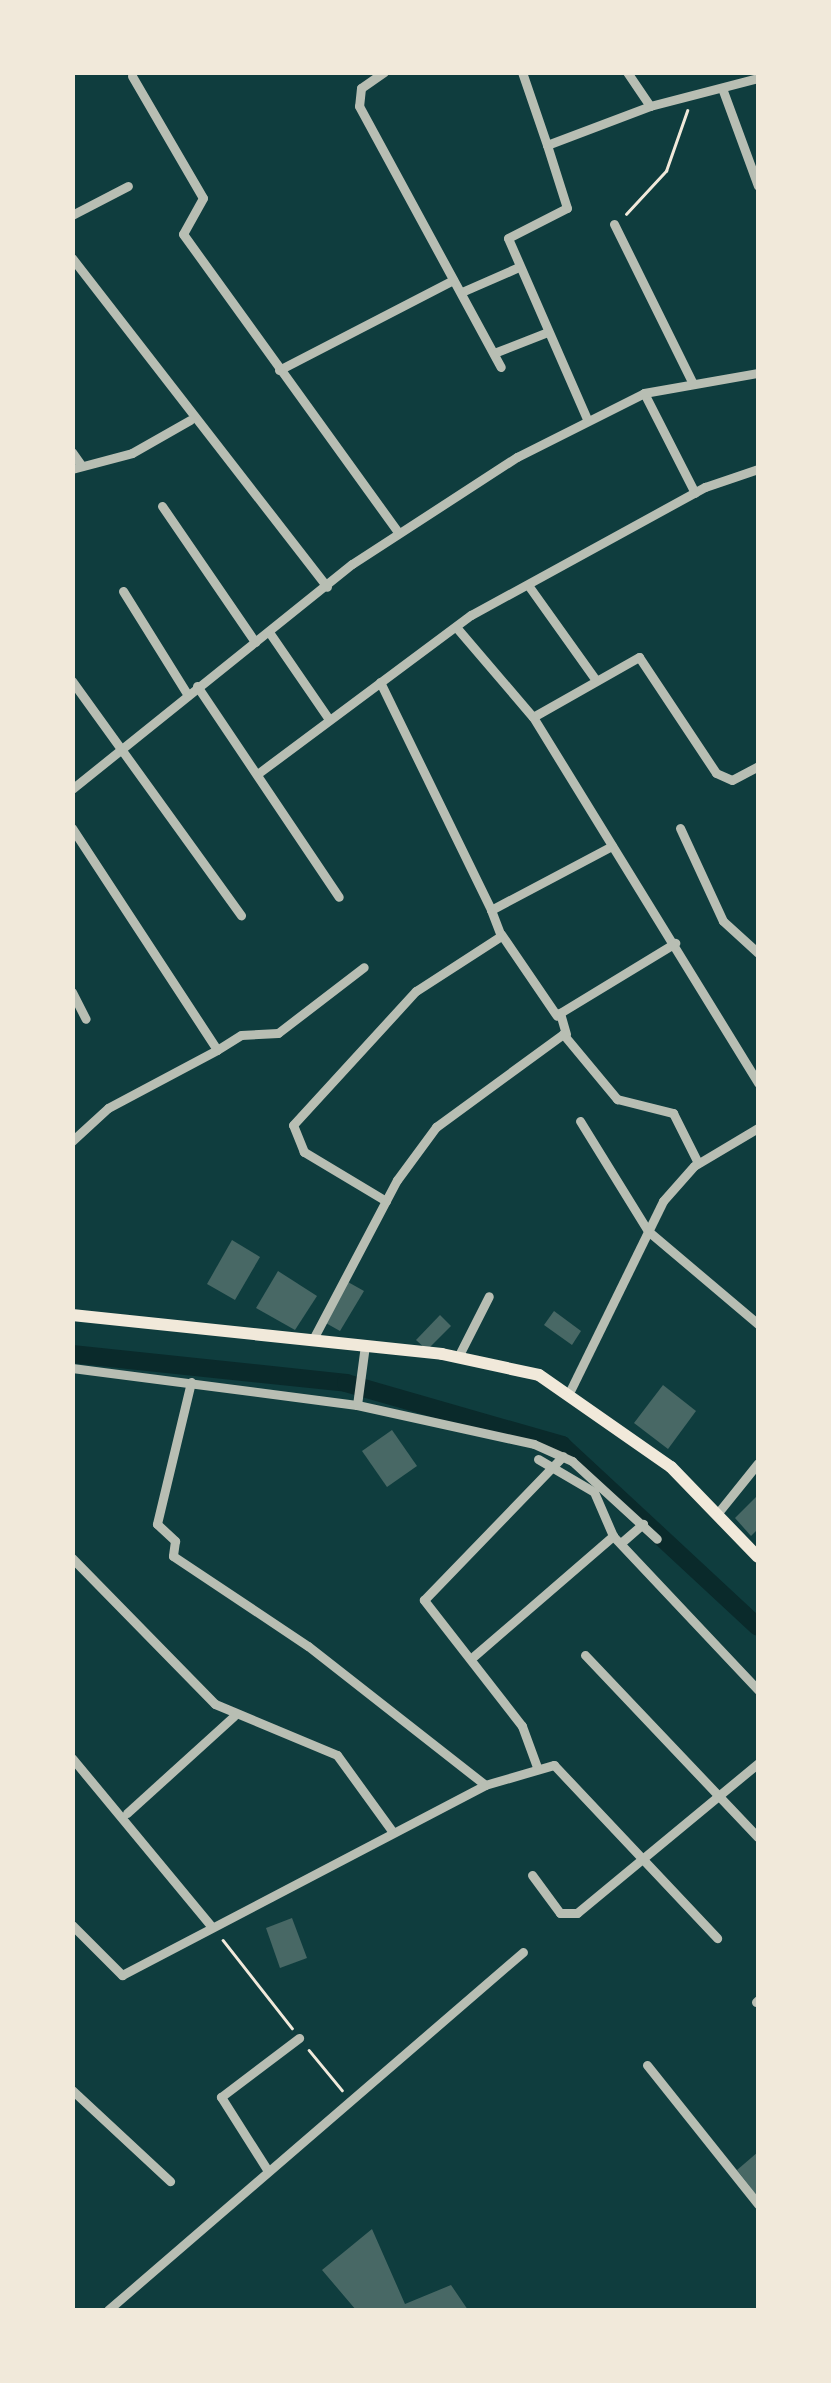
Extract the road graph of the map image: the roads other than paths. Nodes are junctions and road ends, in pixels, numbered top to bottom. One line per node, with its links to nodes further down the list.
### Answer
1 (384, 72): 15 (street)
2 (522, 72): 8 (street)
3 (627, 72): 7 (street)
4 (132, 76): 20 (street)
5 (758, 78): 6 (street)
6 (722, 88): 7 (street); 10 (street)
7 (650, 106): 8 (street)
8 (548, 145): 14 (street)
9 (128, 186): 11 (street)
10 (758, 186)
11 (72, 215)
12 (614, 224): 22 (street)
13 (72, 258): 25 (street)
14 (519, 267): 16 (street); 17 (street)
15 (453, 280): 16 (street); 20 (street)
16 (464, 291): 18 (street)
17 (548, 332): 18 (street); 24 (street)
18 (494, 352): 19 (street)
19 (502, 368)
20 (280, 370): 31 (street)
21 (758, 373): 22 (street)
22 (692, 382): 23 (street)
23 (644, 393): 24 (street); 29 (street)
24 (587, 419): 31 (street)
25 (190, 420): 27 (street); 33 (street)
26 (72, 452): 27 (street)
27 (77, 467)
28 (758, 469): 29 (street)
29 (695, 493): 32 (street)
30 (162, 506): 37 (street)
31 (398, 532): 33 (street)
32 (528, 585): 35 (street); 38 (street)
33 (327, 586): 36 (street)
34 (123, 591): 42 (street)
35 (456, 627): 40 (street); 43 (street)
36 (269, 632): 37 (street); 44 (street)
37 (254, 642): 41 (street)
38 (595, 679): 43 (street); 46 (street)
39 (72, 681): 45 (street)
40 (380, 682): 44 (street); 53 (street)
41 (197, 686): 42 (street); 47 (street)
42 (187, 694): 45 (street)
43 (534, 717): 51 (street)
44 (328, 718): 47 (street)
45 (121, 748): 48 (street); 54 (street)
46 (758, 766)
47 (260, 772): 52 (street)
48 (72, 789)
49 (72, 828): 63 (street)
50 (680, 828): 57 (street)
51 (612, 846): 53 (street); 56 (street)
52 (339, 897)
53 (491, 910): 55 (street)
54 (241, 915)
55 (502, 934): 60 (street); 69 (street)
56 (675, 943): 60 (street); 64 (street)
57 (758, 952)
58 (364, 967): 63 (street)
59 (72, 992): 61 (street)
60 (557, 1016): 62 (street)
61 (86, 1019)
62 (566, 1034): 68 (street); 69 (street)
63 (217, 1050): 67 (street)
64 (758, 1083)
65 (580, 1121): 70 (street)
66 (758, 1128): 68 (street)
67 (72, 1141)
68 (698, 1163): 70 (street)
69 (386, 1200): 74 (street)
70 (648, 1232): 73 (street); 79 (street)
71 (488, 1296): 76 (street)
72 (72, 1315): 74 (main road)
73 (758, 1324)
74 (311, 1344): 75 (main road)
75 (364, 1351): 76 (main road); 80 (street)
76 (458, 1357): 79 (main road)
77 (72, 1368): 78 (street)
78 (191, 1382): 80 (street); 97 (street)
79 (571, 1389): 84 (main road)
80 (357, 1405): 82 (street)
81 (538, 1459): 82 (street)
82 (561, 1460): 85 (street); 86 (street); 91 (street)
83 (758, 1463): 84 (street)
84 (717, 1514): 88 (main road)
85 (643, 1524): 86 (street); 87 (street)
86 (617, 1539): 91 (street); 92 (street)
87 (656, 1539)
88 (758, 1557)
89 (73, 1558): 93 (street)
90 (585, 1655): 98 (street)
91 (474, 1656): 96 (street)
92 (758, 1690)
93 (234, 1716): 99 (street); 100 (street)
94 (72, 1758): 99 (street)
95 (758, 1763): 98 (street)
96 (537, 1768): 97 (street); 102 (street)
97 (486, 1786): 100 (street)
98 (721, 1796): 101 (street); 102 (street)
99 (127, 1813): 105 (street)
100 (392, 1832): 105 (street)
101 (758, 1837)
102 (648, 1858): 103 (street); 106 (street)
103 (532, 1875)
104 (72, 1924): 105 (street)
105 (212, 1927)
106 (717, 1938)
107 (523, 1952): 111 (street)
108 (299, 2038): 111 (street)
109 (647, 2065): 113 (street)
110 (72, 2090): 112 (street)
111 (268, 2171): 114 (street)
112 (170, 2181)
113 (758, 2204)
114 (108, 2310)

